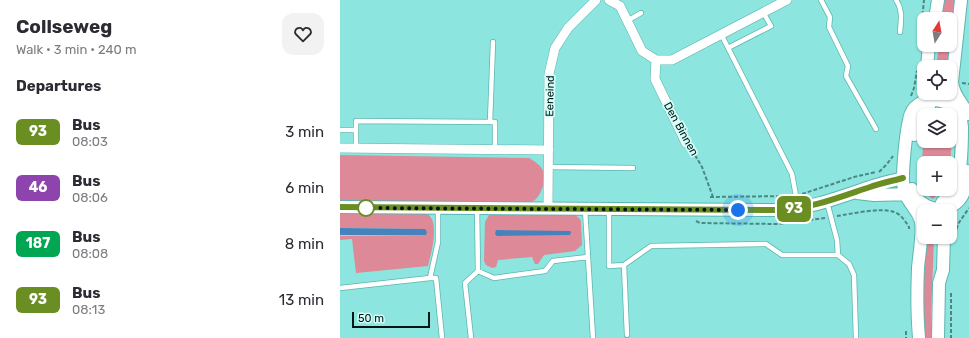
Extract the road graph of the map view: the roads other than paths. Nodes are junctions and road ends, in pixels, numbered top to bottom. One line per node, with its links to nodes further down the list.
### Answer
1 (596, 0): 30 (street, Eeneind)
2 (609, 0): 11 (street)
3 (787, 0): 8 (street)
4 (821, 0): 22 (lane)
5 (896, 0): 12 (lane)
6 (938, 0): 9 (main road)
7 (961, 0): 20 (main road)
8 (764, 12): 13 (street); 15 (lane)
9 (936, 12)
10 (641, 13): 11 (lane)
11 (627, 21): 16 (street)
12 (900, 32)
13 (721, 34): 15 (lane); 16 (street)
14 (493, 42): 21 (lane)
15 (728, 48): 45 (lane)
16 (656, 60): 26 (street, Den Binnen)
17 (924, 100): 33 (main road)
18 (927, 100): 35 (main road)
19 (937, 100): 20 (main road)
20 (966, 116): 38 (main road)
21 (490, 122): 24 (lane); 29 (lane)
22 (876, 129)
23 (340, 130): 24 (lane)
24 (356, 130): 28 (lane)
25 (969, 142): 39 (main road)
26 (686, 143)
27 (340, 148): 28 (street)
28 (356, 148): 29 (street)
29 (495, 149): 30 (street)
30 (549, 150): 31 (street, Eeneind)
31 (549, 168): 32 (lane); 43 (street, Eeneind)
32 (633, 168)
33 (903, 178): 34 (main road); 35 (main road)
34 (854, 193): 35 (main road); 36 (main road)
35 (909, 194): 37 (main road); 61 (main road)
36 (827, 202): 45 (main road); 49 (lane)
37 (923, 204)
38 (942, 204)
39 (952, 204)
40 (340, 207): 41 (main road)
41 (438, 208): 42 (main road); 53 (lane)
42 (476, 208): 43 (main road); 52 (lane)
43 (548, 208): 44 (main road)
44 (585, 209): 46 (main road); 50 (lane)
45 (796, 209): 46 (main road)
46 (609, 210): 51 (lane)
47 (938, 244): 54 (main road)
48 (949, 244): 54 (main road)
49 (838, 255): 51 (lane); 60 (lane)
50 (588, 257): 52 (lane); 59 (lane)
51 (624, 265): 56 (lane)
52 (478, 271): 58 (lane)
53 (430, 278): 55 (lane); 57 (lane)
54 (939, 283): 62 (main road)
55 (340, 288)
56 (627, 335)
57 (442, 338)
58 (471, 338)
59 (592, 338)
60 (856, 338)
61 (919, 338)
62 (938, 338)

